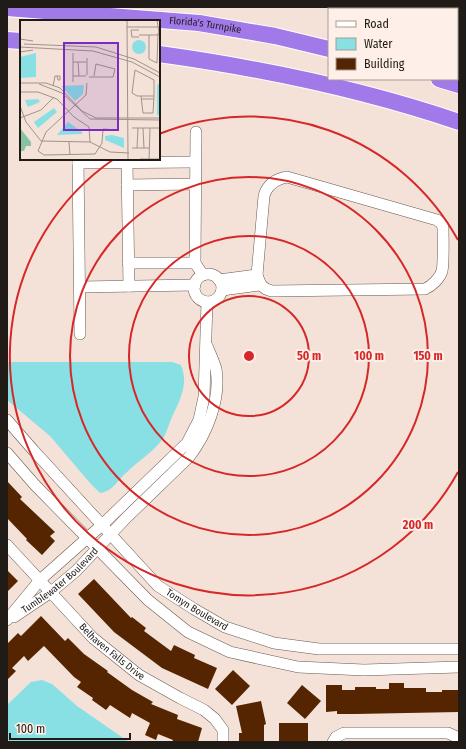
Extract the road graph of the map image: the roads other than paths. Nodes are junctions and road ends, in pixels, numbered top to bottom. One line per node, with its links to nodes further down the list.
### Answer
1 (136, 7): 3 (highway)
2 (7, 8): 3 (highway, Florida's Turnpike)
3 (199, 22): 6 (highway, Florida's Turnpike)
4 (7, 40): 5 (highway)
5 (20, 41)
6 (328, 49)
7 (160, 54): 10 (highway)
8 (442, 80): 9 (highway)
9 (459, 85)
10 (459, 122)
11 (196, 132): 13 (street)
12 (78, 161): 14 (street); 24 (street)
13 (195, 162): 14 (street); 15 (street)
14 (127, 163): 16 (street)
15 (195, 184): 16 (street); 17 (street)
16 (127, 185): 18 (street)
17 (195, 263): 18 (street); 19 (street)
18 (128, 264): 23 (street)
19 (203, 275): 21 (street); 22 (street)
20 (259, 280): 20 (street); 22 (street)
21 (194, 285): 23 (street); 25 (street)
22 (220, 285): 25 (street)
23 (129, 286): 24 (street)
24 (80, 287): 26 (street)
25 (207, 302): 28 (street)
26 (80, 334)
27 (7, 420): 30 (street, Tomyn Boulevard)
28 (191, 446): 30 (street, Tumblewater Boulevard); 31 (street, Tumblewater Boulevard)
29 (7, 453): 32 (street, Tomyn Boulevard)
30 (102, 525): 31 (street, Tomyn Boulevard); 32 (street, Tumblewater Boulevard)
31 (111, 535): 34 (street, Tumblewater Boulevard); 40 (street, Tomyn Boulevard)
32 (87, 538): 34 (street, Tomyn Boulevard); 35 (street, Tumblewater Boulevard)
33 (7, 544): 37 (street, Belhaven Falls Drive)
34 (98, 548): 36 (street, Tumblewater Boulevard); 41 (street, Tomyn Boulevard)
35 (65, 558): 36 (street); 37 (street, Tumblewater Boulevard)
36 (76, 571): 38 (street, Tumblewater Boulevard)
37 (40, 580): 38 (street, Belhaven Falls Drive); 39 (street, Tumblewater Boulevard)
38 (51, 592): 39 (street, Tumblewater Boulevard); 43 (street, Belhaven Falls Drive)
39 (7, 621)
40 (459, 649)
41 (459, 667)
42 (459, 738): 44 (street)
43 (223, 742)
44 (333, 742)

